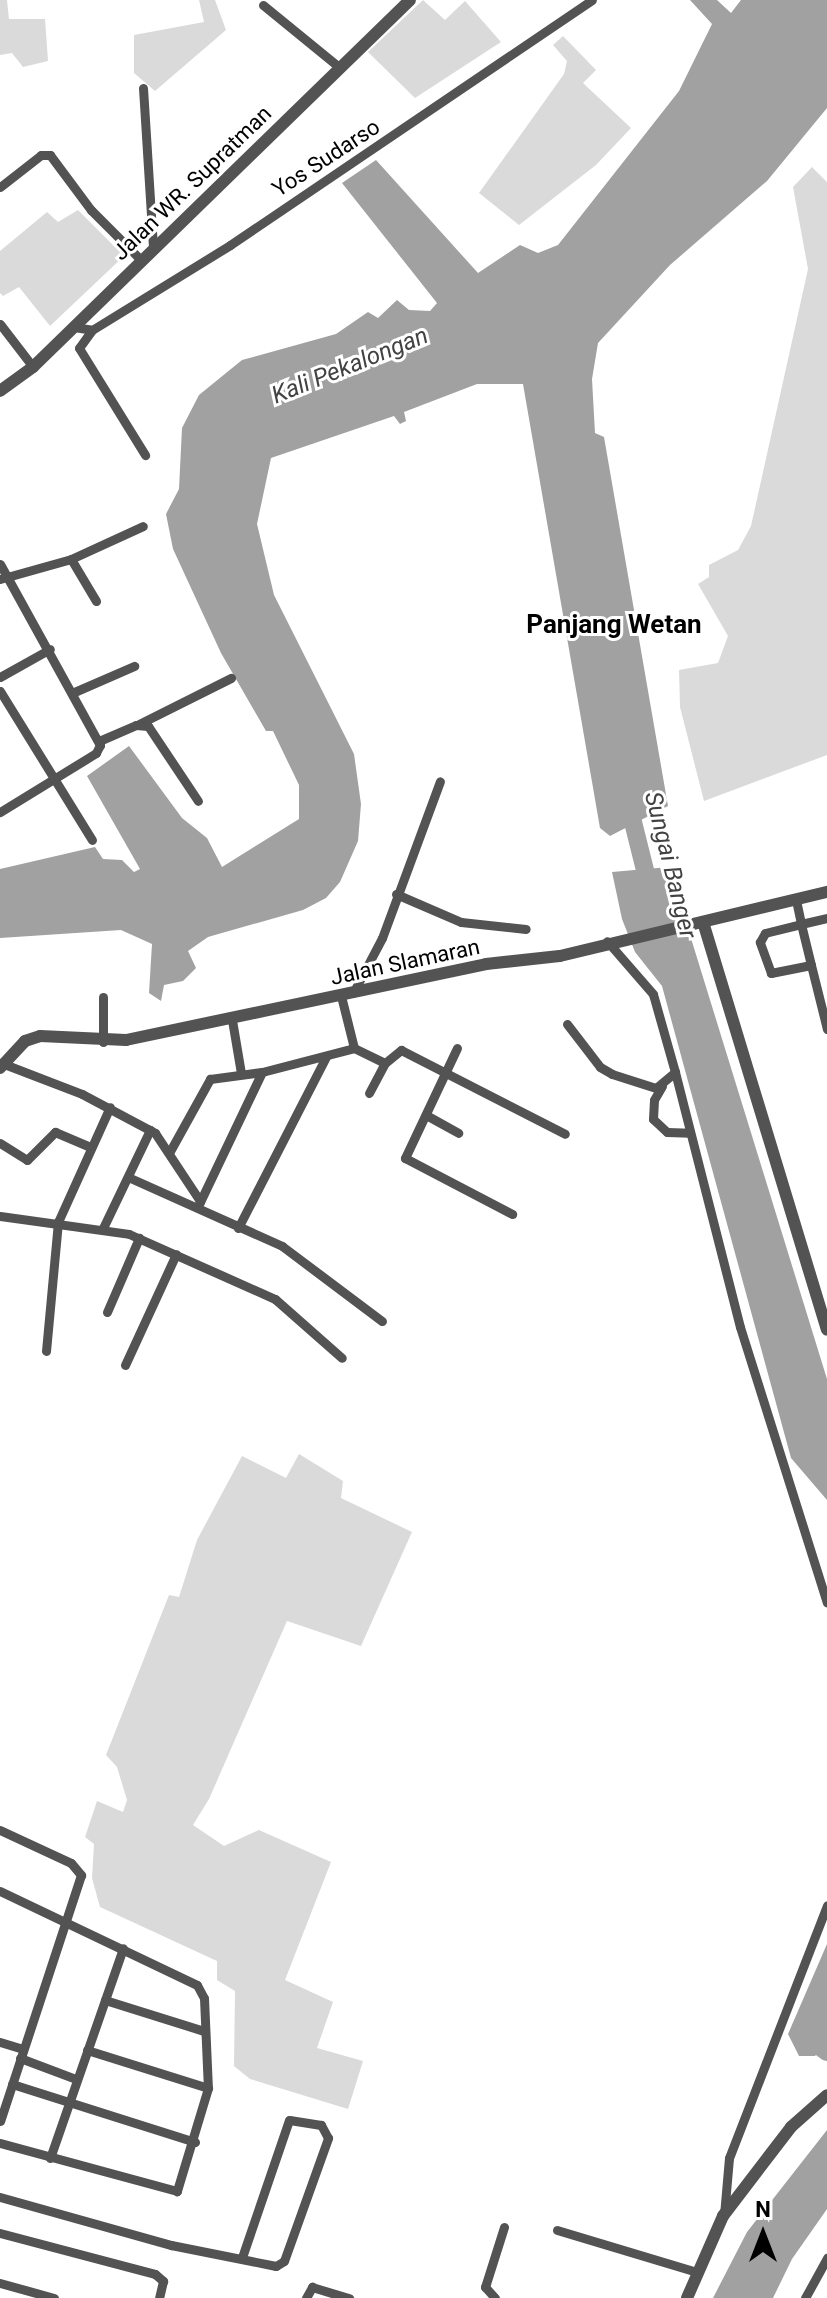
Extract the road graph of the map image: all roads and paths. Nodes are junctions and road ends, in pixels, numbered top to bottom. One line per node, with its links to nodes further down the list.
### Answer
1 (410, 0): 4 (street, Jalan WR. Supratman)
2 (592, 0): 11 (street, Yos Sudarso)
3 (263, 5): 4 (street)
4 (339, 67): 7 (street, Jalan WR. Supratman)
5 (143, 88): 7 (street)
6 (0, 187): 8 (street)
7 (153, 247): 8 (street, Jalan WR. Supratman)
8 (141, 260): 10 (street, Jalan WR. Supratman)
9 (0, 324): 12 (street)
10 (74, 327): 11 (street); 12 (street, Jalan WR. Supratman)
11 (92, 330): 14 (street)
12 (33, 367): 13 (street, Jalan WR. Supratman)
13 (0, 391)
14 (145, 455)
15 (143, 526): 16 (street)
16 (71, 559): 18 (street); 19 (street)
17 (0, 564): 18 (street)
18 (4, 578): 20 (street)
19 (96, 601)
20 (50, 649): 22 (street); 25 (street)
21 (134, 666): 25 (street)
22 (0, 677)
23 (231, 678): 26 (street)
24 (0, 691): 28 (street)
25 (72, 693): 27 (street)
26 (139, 724): 27 (street); 30 (street)
27 (99, 741): 28 (street)
28 (55, 777): 31 (street); 32 (street)
29 (440, 781): 34 (street)
30 (198, 801)
31 (0, 812)
32 (92, 840)
33 (827, 892): 35 (street, Jalan Slamaran)
34 (396, 894): 39 (street); 42 (street)
35 (796, 900): 37 (street, Jalan Slamaran); 38 (street)
36 (827, 918): 38 (street)
37 (697, 923): 40 (street, Jalan Slamaran); 79 (street)
38 (801, 924): 41 (street); 41 (street)
39 (526, 929)
40 (613, 940): 42 (street, Jalan Slamaran); 55 (street)
41 (811, 965): 46 (street)
42 (347, 994): 44 (street, Jalan Slamaran); 48 (street)
43 (103, 997): 47 (street)
44 (232, 1020): 47 (street, Jalan Slamaran); 56 (street)
45 (567, 1024): 57 (street)
46 (827, 1029)
47 (103, 1042): 52 (street, Jalan Slamaran)
48 (354, 1048): 50 (street); 51 (street)
49 (457, 1048): 54 (street)
50 (326, 1057): 53 (street); 74 (street)
51 (385, 1063): 54 (street); 58 (street)
52 (2, 1066): 59 (street)
53 (262, 1072): 56 (street); 69 (street)
54 (446, 1072): 60 (street); 64 (street)
55 (675, 1072): 57 (street); 63 (street)
56 (241, 1073): 67 (street)
57 (662, 1086): 63 (street)
58 (369, 1093)
59 (110, 1107): 61 (street); 66 (street)
60 (426, 1115): 62 (street); 70 (street)
61 (150, 1130): 67 (street); 68 (street)
62 (458, 1133)
63 (690, 1133): 83 (street)
64 (565, 1134)
65 (0, 1143): 66 (street)
66 (91, 1147): 72 (street)
67 (169, 1153): 69 (street)
68 (128, 1177): 69 (street); 73 (street)
69 (198, 1206): 74 (street)
70 (512, 1214)
71 (0, 1216): 72 (street)
72 (58, 1222): 73 (street); 80 (street)
73 (103, 1228): 75 (street)
74 (238, 1228): 78 (street)
75 (139, 1238): 76 (street); 77 (street)
76 (176, 1254): 81 (street); 82 (street)
77 (107, 1312)
78 (382, 1321)
79 (827, 1330)
80 (46, 1351)
81 (342, 1358)
82 (125, 1365)
83 (827, 1603)
84 (0, 1830): 87 (street)
85 (0, 1891): 87 (street)
86 (827, 1905): 104 (street)
87 (67, 1922): 88 (street); 93 (street)
88 (123, 1948): 89 (street); 90 (street)
89 (105, 2000): 90 (street); 92 (street)
90 (204, 2031): 96 (street)
91 (0, 2042): 93 (street)
92 (87, 2050): 94 (street); 96 (street)
93 (21, 2054): 94 (street); 95 (street)
94 (76, 2079): 98 (street)
95 (12, 2084): 98 (street); 99 (street)
96 (208, 2088): 100 (street)
97 (827, 2095): 104 (street)
98 (68, 2103): 100 (street); 102 (street)
99 (1, 2115)
100 (195, 2142): 102 (street)
101 (0, 2143): 102 (street)
102 (50, 2158)
103 (0, 2197): 108 (street)
104 (723, 2216): 110 (street)
105 (504, 2227): 116 (street)
106 (557, 2230): 110 (street)
107 (0, 2233): 113 (street)
108 (242, 2257): 108 (street)
109 (827, 2258): 118 (street)
110 (697, 2272): 117 (street)
111 (0, 2283): 112 (street)
112 (54, 2298)
113 (159, 2298)
114 (306, 2298): 115 (street)
115 (349, 2298)
116 (495, 2298)
117 (687, 2298)
118 (805, 2298)

